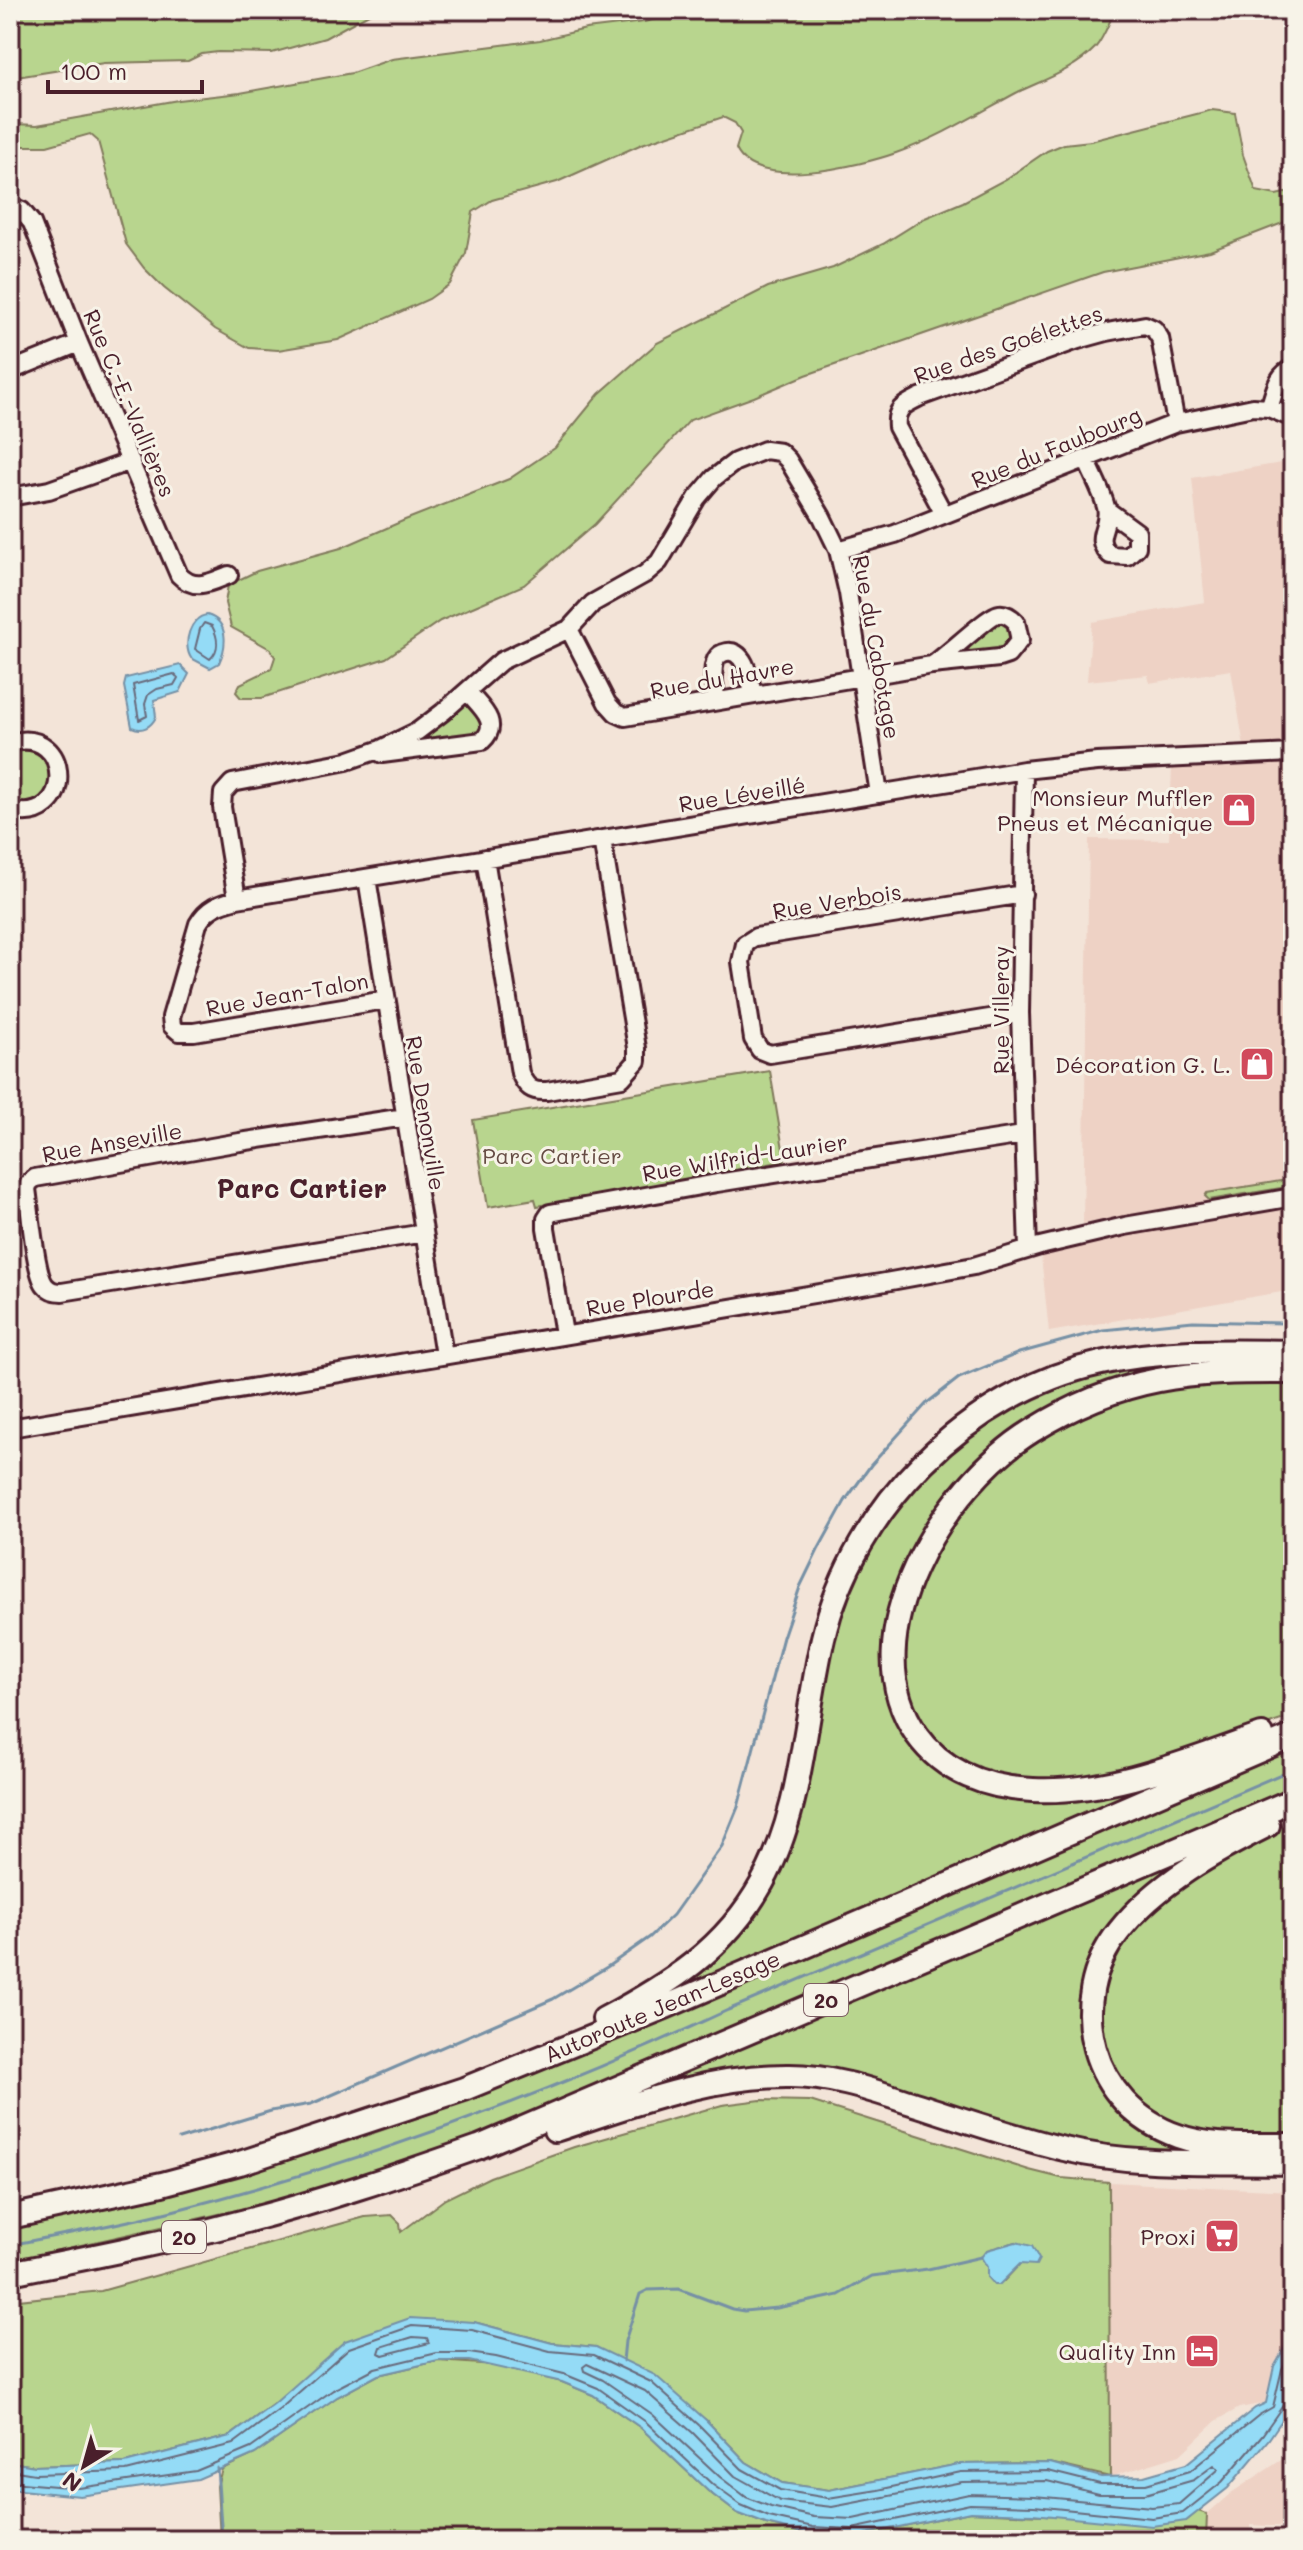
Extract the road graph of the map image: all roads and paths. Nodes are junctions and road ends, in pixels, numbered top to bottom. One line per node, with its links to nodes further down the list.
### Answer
1 (10, 206): 2 (street, Rue C.-E.-Vallières)
2 (79, 343): 4 (street); 9 (street, Rue C.-E.-Vallières)
3 (1293, 368): 5 (street)
4 (10, 371)
5 (1269, 408): 6 (street, Rue du Faubourg); 7 (street, Rue du Faubourg)
6 (1293, 418)
7 (1176, 423): 8 (street, Rue du Faubourg); 12 (street, Rue des Goélettes)
8 (1086, 459): 11 (street); 12 (street, Rue du Faubourg)
9 (131, 461): 10 (street); 14 (street, Rue C.-E.-Vallières)
10 (10, 497)
11 (1107, 510)
12 (944, 514): 13 (street, Rue du Faubourg)
13 (838, 550): 15 (street, Rue du Cabotage); 17 (street, Rue du Cabotage)
14 (229, 575)
15 (569, 629): 18 (street, Rue du Cabotage); 20 (street, Rue du Havre)
16 (932, 665): 16 (street, Rue du Havre); 17 (street, Rue du Havre)
17 (861, 677): 19 (street, Rue du Havre); 25 (street, Rue du Cabotage)
18 (467, 691): 23 (street, Rue du Cabotage); 23 (street, Rue du Cabotage)
19 (753, 695): 20 (street, Rue du Havre); 20 (street)
20 (717, 701)
21 (10, 743): 26 (street)
22 (1293, 753): 24 (street, Rue Léveillé)
23 (364, 756): 31 (street, Rue du Cabotage)
24 (1024, 770): 25 (street, Rue Léveillé); 30 (street, Rue Villeray)
25 (879, 794): 27 (street, Rue Léveillé)
26 (10, 810)
27 (602, 839): 28 (street, Rue Léveillé); 28 (street)
28 (485, 858): 29 (street, Rue Léveillé)
29 (367, 878): 31 (street, Rue Léveillé); 33 (street, Rue Denonville)
30 (1023, 894): 34 (street, Rue Villeray); 34 (street, Rue Verbois)
31 (237, 899): 32 (street, Rue Léveillé)
32 (204, 914): 33 (street, Rue Jean-Talon)
33 (385, 1000): 35 (street, Rue Denonville)
34 (1020, 1013): 36 (street, Rue Villeray)
35 (405, 1117): 38 (street, Rue Denonville); 38 (street, Rue Anseville)
36 (1023, 1135): 39 (street, Rue Villeray); 40 (street, Rue Wilfrid-Laurier)
37 (1293, 1197): 39 (street, Rue Plourde)
38 (424, 1233): 42 (street, Rue Denonville)
39 (1028, 1249): 40 (street, Rue Plourde)
40 (564, 1334): 42 (street, Rue Plourde)
41 (1293, 1352): 49 (highway)
42 (444, 1355): 44 (street, Rue Plourde)
43 (1293, 1372): 45 (highway)
44 (10, 1428)
45 (1293, 1724)
46 (1293, 1736): 49 (highway, Autoroute Jean-Lesage)
47 (1293, 1800): 52 (highway, 20)
48 (1293, 1812): 50 (highway)
49 (464, 2089): 53 (highway, Autoroute Jean-Lesage)
50 (1293, 2145)
51 (1293, 2163): 52 (highway)
52 (355, 2190): 54 (highway, 20)
53 (10, 2217)
54 (10, 2273)

